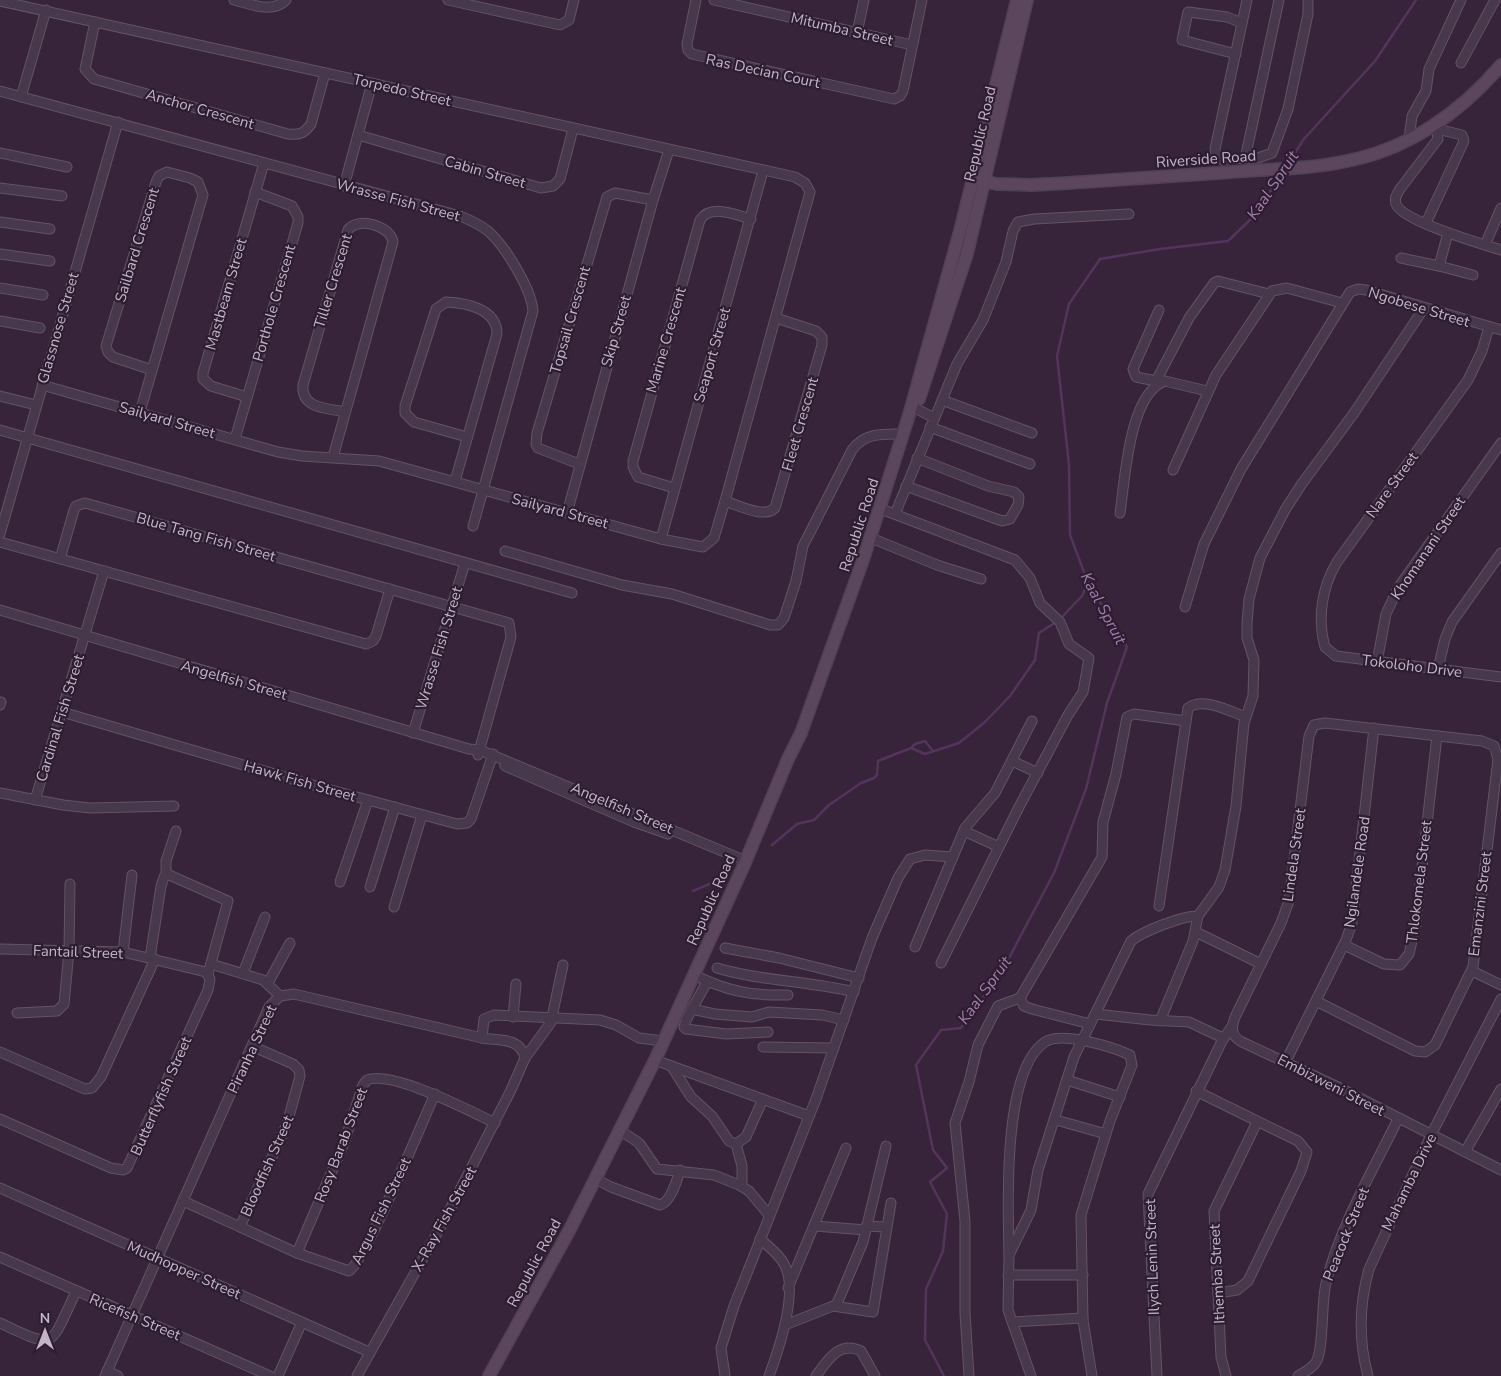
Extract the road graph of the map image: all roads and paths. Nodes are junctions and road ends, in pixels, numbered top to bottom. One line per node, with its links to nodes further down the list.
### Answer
1 (0, 0): 18 (street, Torpedo Street)
2 (234, 0): 3 (street)
3 (286, 0)
4 (448, 0): 5 (street)
5 (574, 0)
6 (696, 0): 22 (street, Ras Decian Court)
7 (714, 0): 17 (street, Mitumba Street)
8 (864, 0): 21 (street)
9 (922, 0): 22 (street)
10 (1017, 0): 43 (street, Republic Road)
11 (1027, 0): 45 (street, Republic Road)
12 (1247, 0): 20 (street)
13 (1279, 0): 38 (street)
14 (1308, 0): 38 (street)
15 (1460, 0): 34 (street)
16 (1495, 0): 24 (street)
17 (748, 4): 21 (street, Mitumba Street)
18 (46, 10): 19 (street, Torpedo Street); 29 (street)
19 (95, 22): 26 (street, Torpedo Street); 26 (street, Anchor Crescent)
20 (1242, 23): 23 (street); 23 (street)
21 (857, 33): 22 (street, Mitumba Street)
22 (912, 45)
23 (1236, 54): 37 (street)
24 (1461, 63)
25 (1501, 65): 31 (street, Riverside Road)
26 (325, 72): 27 (street, Torpedo Street)
27 (372, 83): 32 (street, Torpedo Street); 33 (street)
28 (0, 91): 29 (street, Wrasse Fish Street)
29 (21, 97): 30 (street, Wrasse Fish Street)
30 (118, 122): 39 (street, Wrasse Fish Street); 78 (street, Glassnose Street)
31 (1436, 127): 34 (street, Riverside Road); 55 (street); 55 (street)
32 (573, 129): 33 (street, Cabin Street); 35 (street, Torpedo Street)
33 (358, 135): 46 (street)
34 (1409, 139): 42 (street, Riverside Road)
35 (669, 150): 41 (street, Torpedo Street); 50 (street, Skip Street)
36 (0, 153): 40 (street)
37 (1222, 159): 38 (street); 42 (street)
38 (1245, 159)
39 (264, 163): 46 (street, Wrasse Fish Street); 48 (street, Mastbeam Street)
40 (67, 167)
41 (764, 170): 44 (street, Torpedo Street); 53 (street, Seaport Street)
42 (1236, 171): 45 (street, Riverside Road)
43 (972, 179): 45 (street, Riverside Road); 84 (street, Republic Road)
44 (803, 181): 71 (street, Sailyard Street)
45 (984, 182): 84 (street, Republic Road)
46 (344, 186): 103 (street, Wrasse Fish Street)
47 (0, 188): 49 (street)
48 (255, 192): 81 (street, Porthole Crescent); 81 (street, Mastbeam Street)
49 (62, 196)
50 (653, 200): 97 (street, Skip Street); 97 (street, Topsail Crescent)
51 (1501, 208): 58 (street)
52 (1129, 214): 82 (street)
53 (751, 219): 102 (street, Seaport Street); 102 (street, Marine Crescent)
54 (0, 222): 56 (street)
55 (1426, 223): 57 (street)
56 (50, 229)
57 (1448, 232): 58 (street); 63 (street)
58 (1485, 245): 59 (street)
59 (1501, 250)
60 (0, 254): 62 (street)
61 (1400, 258): 63 (street)
62 (50, 261)
63 (1439, 266): 64 (street)
64 (1473, 275)
65 (0, 288): 67 (street)
66 (1269, 294): 68 (street); 77 (street); 79 (street)
67 (43, 295)
68 (1342, 303): 69 (street, Ngobese Street); 123 (street)
69 (1424, 308): 73 (street, Ngobese Street); 131 (street)
70 (1159, 310): 77 (street)
71 (776, 318): 104 (street, Sailyard Street); 104 (street, Fleet Crescent)
72 (0, 321): 74 (street)
73 (1489, 327): 75 (street, Ngobese Street); 126 (street, Nare Street)
74 (40, 328)
75 (1501, 330)
76 (152, 370): 76 (street, Sailbard Crescent); 85 (street, Sailbard Crescent)
77 (1158, 382): 79 (street); 107 (street)
78 (42, 385): 83 (street, Glassnose Street); 85 (street, Sailyard Street)
79 (1207, 391): 99 (street)
80 (0, 396): 83 (street)
81 (247, 397): 93 (street, Porthole Crescent)
82 (942, 400): 87 (street); 89 (street)
83 (36, 405): 92 (street, Glassnose Street)
84 (912, 411): 87 (street); 90 (street, Republic Road)
85 (140, 412): 93 (street, Sailyard Street)
86 (346, 412): 86 (street, Tiller Crescent); 95 (street, Tiller Crescent)
87 (932, 423): 96 (street); 98 (street)
88 (0, 430): 92 (street)
89 (1032, 433)
90 (903, 434): 105 (street, Republic Road); 114 (street)
91 (466, 437): 91 (street); 100 (street)
92 (28, 438): 110 (street, Glassnose Street); 117 (street)
93 (234, 439): 95 (street, Sailyard Street)
94 (1501, 443): 127 (street, Khomanani Street)
95 (333, 457): 100 (street, Sailyard Street)
96 (917, 458): 101 (street); 101 (street)
97 (579, 464): 106 (street, Skip Street)
98 (1030, 464)
99 (1173, 470)
100 (455, 481): 103 (street, Sailyard Street)
101 (906, 486): 108 (street)
102 (674, 488): 112 (street, Seaport Street)
103 (484, 490): 106 (street, Sailyard Street); 109 (street, Wrasse Fish Street)
104 (725, 501): 112 (street, Sailyard Street)
105 (881, 508): 108 (street); 111 (street, Republic Road)
106 (567, 513): 112 (street, Sailyard Street)
107 (1120, 513)
108 (895, 514): 141 (street)
109 (473, 526)
110 (0, 534)
111 (871, 538): 119 (street); 152 (street, Republic Road)
112 (661, 539)
113 (0, 542): 116 (street)
114 (505, 551)
115 (1501, 554): 128 (street)
116 (60, 559): 118 (street); 120 (street, Blue Tang Fish Street)
117 (465, 563): 121 (street); 122 (street, Wrasse Fish Street)
118 (104, 571): 120 (street); 125 (street)
119 (981, 579)
120 (390, 588): 122 (street, Blue Tang Fish Street)
121 (572, 593)
122 (453, 606): 136 (street, Wrasse Fish Street); 138 (street, Blue Tang Fish Street)
123 (1185, 607)
124 (0, 610): 125 (street, Angelfish Street)
125 (86, 636): 130 (street, Cardinal Fish Street); 136 (street, Angelfish Street)
126 (1326, 650): 127 (street, Tokoloho Drive)
127 (1377, 662): 128 (street, Tokoloho Drive)
128 (1438, 670): 129 (street, Tokoloho Drive)
129 (1500, 675)
130 (62, 712): 143 (street, Cardinal Fish Street); 144 (street, Hawk Fish Street)
131 (1246, 717): 133 (street); 160 (street)
132 (1032, 721): 140 (street)
133 (1186, 721): 158 (street); 188 (street)
134 (1314, 726): 135 (street, Emanzini Street); 173 (street, Lindela Street)
135 (1374, 728): 137 (street, Emanzini Street); 164 (street, Ngilandele Road)
136 (413, 733): 138 (street, Angelfish Street)
137 (1438, 736): 164 (street, Thlokomela Street); 176 (street, Emanzini Street)
138 (479, 752): 139 (street, Angelfish Street)
139 (492, 757): 147 (street, Hawk Fish Street); 152 (street, Angelfish Street)
140 (1012, 761): 141 (street); 149 (street)
141 (1038, 773): 150 (street)
142 (0, 793): 143 (street)
143 (35, 800): 145 (street)
144 (368, 800): 146 (street, Hawk Fish Street); 155 (street)
145 (174, 806)
146 (395, 807): 147 (street, Hawk Fish Street); 157 (street)
147 (422, 815): 159 (street)
148 (176, 831): 154 (street)
149 (964, 831): 150 (street); 151 (street)
150 (999, 847): 171 (street)
151 (953, 856): 165 (street); 180 (street)
152 (745, 863): 178 (street, Republic Road)
153 (132, 875): 169 (street)
154 (166, 875): 170 (street); 172 (street)
155 (340, 882)
156 (70, 884): 168 (street)
157 (370, 886)
158 (1159, 906)
159 (394, 907)
160 (1198, 916): 162 (street); 193 (street)
161 (265, 917): 177 (street)
162 (1196, 932): 173 (street); 197 (street)
163 (290, 943): 182 (street)
164 (1344, 945): 190 (street, Ngilandele Road)
165 (915, 947)
166 (725, 948): 180 (street)
167 (0, 949): 168 (street, Fantail Street)
168 (69, 951): 169 (street, Fantail Street); 192 (street)
169 (123, 952): 170 (street, Fantail Street)
170 (152, 959): 179 (street, Fantail Street); 208 (street)
171 (941, 963)
172 (211, 964): 177 (street); 179 (street)
173 (1261, 964): 199 (street, Lindela Street)
174 (563, 965): 195 (street)
175 (717, 968): 185 (street)
176 (1472, 971): 184 (street); 190 (street, Emanzini Street)
177 (243, 973): 182 (street)
178 (694, 976): 181 (street); 204 (street, Republic Road)
179 (209, 977): 220 (street, Butterflyfish Street)
180 (859, 978): 185 (street)
181 (707, 982): 186 (street); 191 (street)
182 (268, 983): 187 (street)
183 (516, 984): 194 (street)
184 (1501, 985)
185 (854, 992): 196 (street)
186 (788, 995)
187 (280, 996): 201 (street, Piranha Street); 205 (street, Piranha Street)
188 (1020, 998): 198 (street); 272 (street)
189 (1501, 999): 227 (street, Mahamba Drive)
190 (1316, 1001): 211 (street, Ngilandele Road)
191 (691, 1009): 196 (street); 200 (street)
192 (16, 1013)
193 (1096, 1014): 197 (street); 198 (street)
194 (513, 1017): 195 (street); 201 (street)
195 (553, 1018): 204 (street); 209 (street, X-Ray Fish Street)
196 (844, 1020): 207 (street)
197 (1160, 1021): 202 (street)
198 (1090, 1024): 203 (street)
199 (1233, 1030): 202 (street, Lindela Street); 211 (street, Embizweni Street)
200 (768, 1032)
201 (482, 1038): 209 (street, Piranha Street)
202 (1223, 1038): 215 (street, Ilych Lenin Street)
203 (1081, 1040): 213 (street); 217 (street); 246 (street)
204 (663, 1041): 210 (street, Republic Road)
205 (252, 1046): 237 (street, Piranha Street); 241 (street, Bloodfish Street)
206 (763, 1048): 207 (street)
207 (834, 1048): 219 (street)
208 (0, 1052)
209 (524, 1058): 224 (street, X-Ray Fish Street)
210 (655, 1060): 212 (street); 225 (street, Republic Road)
211 (1286, 1061): 221 (street, Embizweni Street)
212 (672, 1067): 218 (street); 228 (street)
213 (1067, 1080): 217 (street); 222 (street)
214 (1501, 1089): 231 (street)
215 (1196, 1092): 223 (street); 275 (street, Ilych Lenin Street)
216 (435, 1094): 224 (street, Rosy Barab Street); 245 (street, Argus Fish Street); 245 (street, Rosy Barab Street)
217 (1120, 1097): 226 (street)
218 (763, 1099): 219 (street); 228 (street)
219 (810, 1116): 239 (street)
220 (0, 1119)
221 (1398, 1119): 227 (street, Embizweni Street); 277 (street, Peacock Street)
222 (1056, 1120): 226 (street); 246 (street)
223 (1257, 1122): 253 (street, Ithemba Street); 253 (street)
224 (495, 1123): 261 (street, X-Ray Fish Street)
225 (621, 1131): 232 (street); 234 (street, Republic Road)
226 (1106, 1134): 250 (street)
227 (1431, 1135): 231 (street, Embizweni Street); 278 (street, Mahamba Drive)
228 (736, 1144): 235 (street)
229 (886, 1146): 243 (street)
230 (846, 1148): 240 (street)
231 (1466, 1152): 233 (street, Embizweni Street)
232 (680, 1170): 234 (street); 235 (street)
233 (1501, 1170)
234 (596, 1179): 267 (street, Republic Road)
235 (742, 1186): 239 (street)
236 (0, 1188): 248 (street, Mudhopper Street)
237 (184, 1201): 241 (street, Argus Fish Street); 248 (street, Piranha Street)
238 (890, 1203): 242 (street)
239 (769, 1216): 244 (street)
240 (815, 1226): 243 (street); 251 (street)
241 (240, 1227): 245 (street, Argus Fish Street)
242 (886, 1227): 243 (street); 254 (street)
243 (866, 1228): 254 (street)
244 (760, 1239): 251 (street); 268 (street)
245 (297, 1253)
246 (1009, 1255): 249 (street)
247 (0, 1257): 252 (street, Ricefish Street)
248 (158, 1258): 255 (street, Piranha Street); 257 (street, Mudhopper Street)
249 (1008, 1275): 250 (street); 258 (street)
250 (1083, 1275): 256 (street)
251 (788, 1288): 260 (street)
252 (76, 1292): 255 (street, Ricefish Street); 259 (street)
253 (1218, 1293): 276 (street, Ithemba Street)
254 (836, 1306): 260 (street)
255 (133, 1314): 262 (street, Piranha Street); 264 (street, Ricefish Street)
256 (1083, 1318): 258 (street); 274 (street)
257 (302, 1322): 261 (street, Mudhopper Street); 265 (street)
258 (1012, 1322): 273 (street)
259 (0, 1323)
260 (785, 1325): 269 (street)
261 (369, 1352): 266 (street, X-Ray Fish Street)
262 (106, 1374): 263 (street)
263 (118, 1376)
264 (270, 1376)
265 (278, 1376)
266 (357, 1376)
267 (489, 1376)
268 (725, 1376)
269 (769, 1376)
270 (816, 1376): 271 (street)
271 (874, 1376)
272 (970, 1376)
273 (1031, 1376)
274 (1092, 1376)
275 (1157, 1376)
276 (1226, 1376)
277 (1298, 1376)
278 (1368, 1376)

